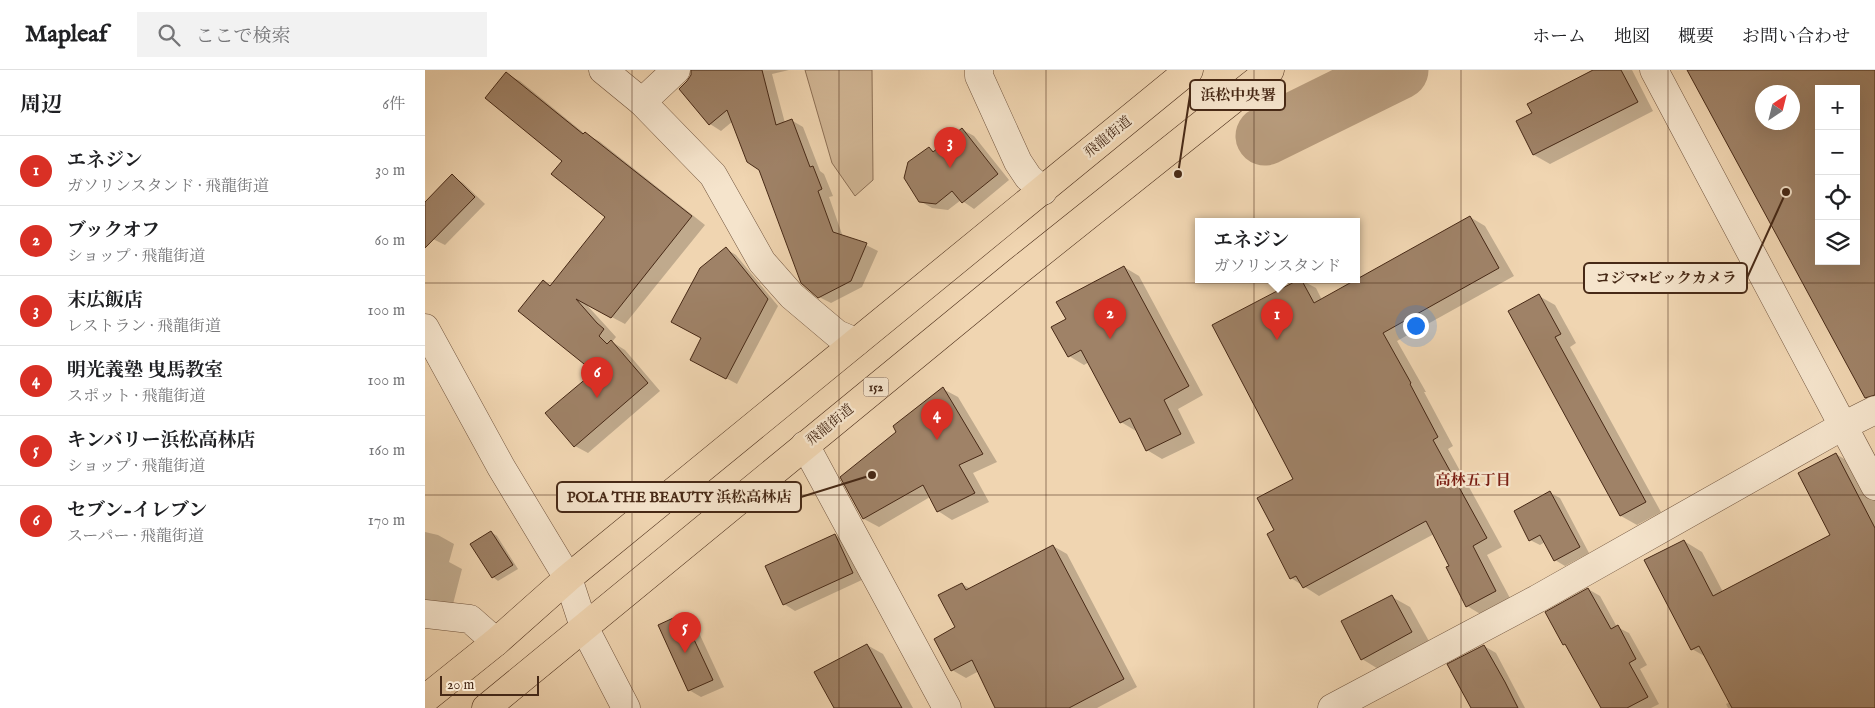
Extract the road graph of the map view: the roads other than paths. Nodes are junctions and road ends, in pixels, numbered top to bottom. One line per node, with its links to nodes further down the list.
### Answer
1 (603, 70): 7 (street)
2 (676, 70): 7 (street)
3 (979, 70): 8 (street)
4 (1189, 70): 8 (highway, 飛龍街道)
5 (1270, 70): 13 (highway, 飛龍街道 / 152)
6 (1654, 70): 12 (street)
7 (642, 102): 10 (street)
8 (1043, 190): 10 (highway, 飛龍街道)
9 (425, 328): 15 (street)
10 (856, 342): 15 (highway, 飛龍街道)
11 (1875, 410): 12 (street)
12 (1843, 426): 14 (street); 23 (street)
13 (805, 445): 17 (highway, 飛龍街道 / 152); 22 (street)
14 (1875, 486)
15 (567, 578): 17 (street); 18 (highway, 飛龍街道)
16 (425, 614): 18 (street)
17 (584, 627): 20 (highway, 飛龍街道 / 152); 21 (street)
18 (496, 642): 19 (highway, 飛龍街道)
19 (425, 699)
20 (486, 708)
21 (626, 708)
22 (947, 708)
23 (1332, 708)

